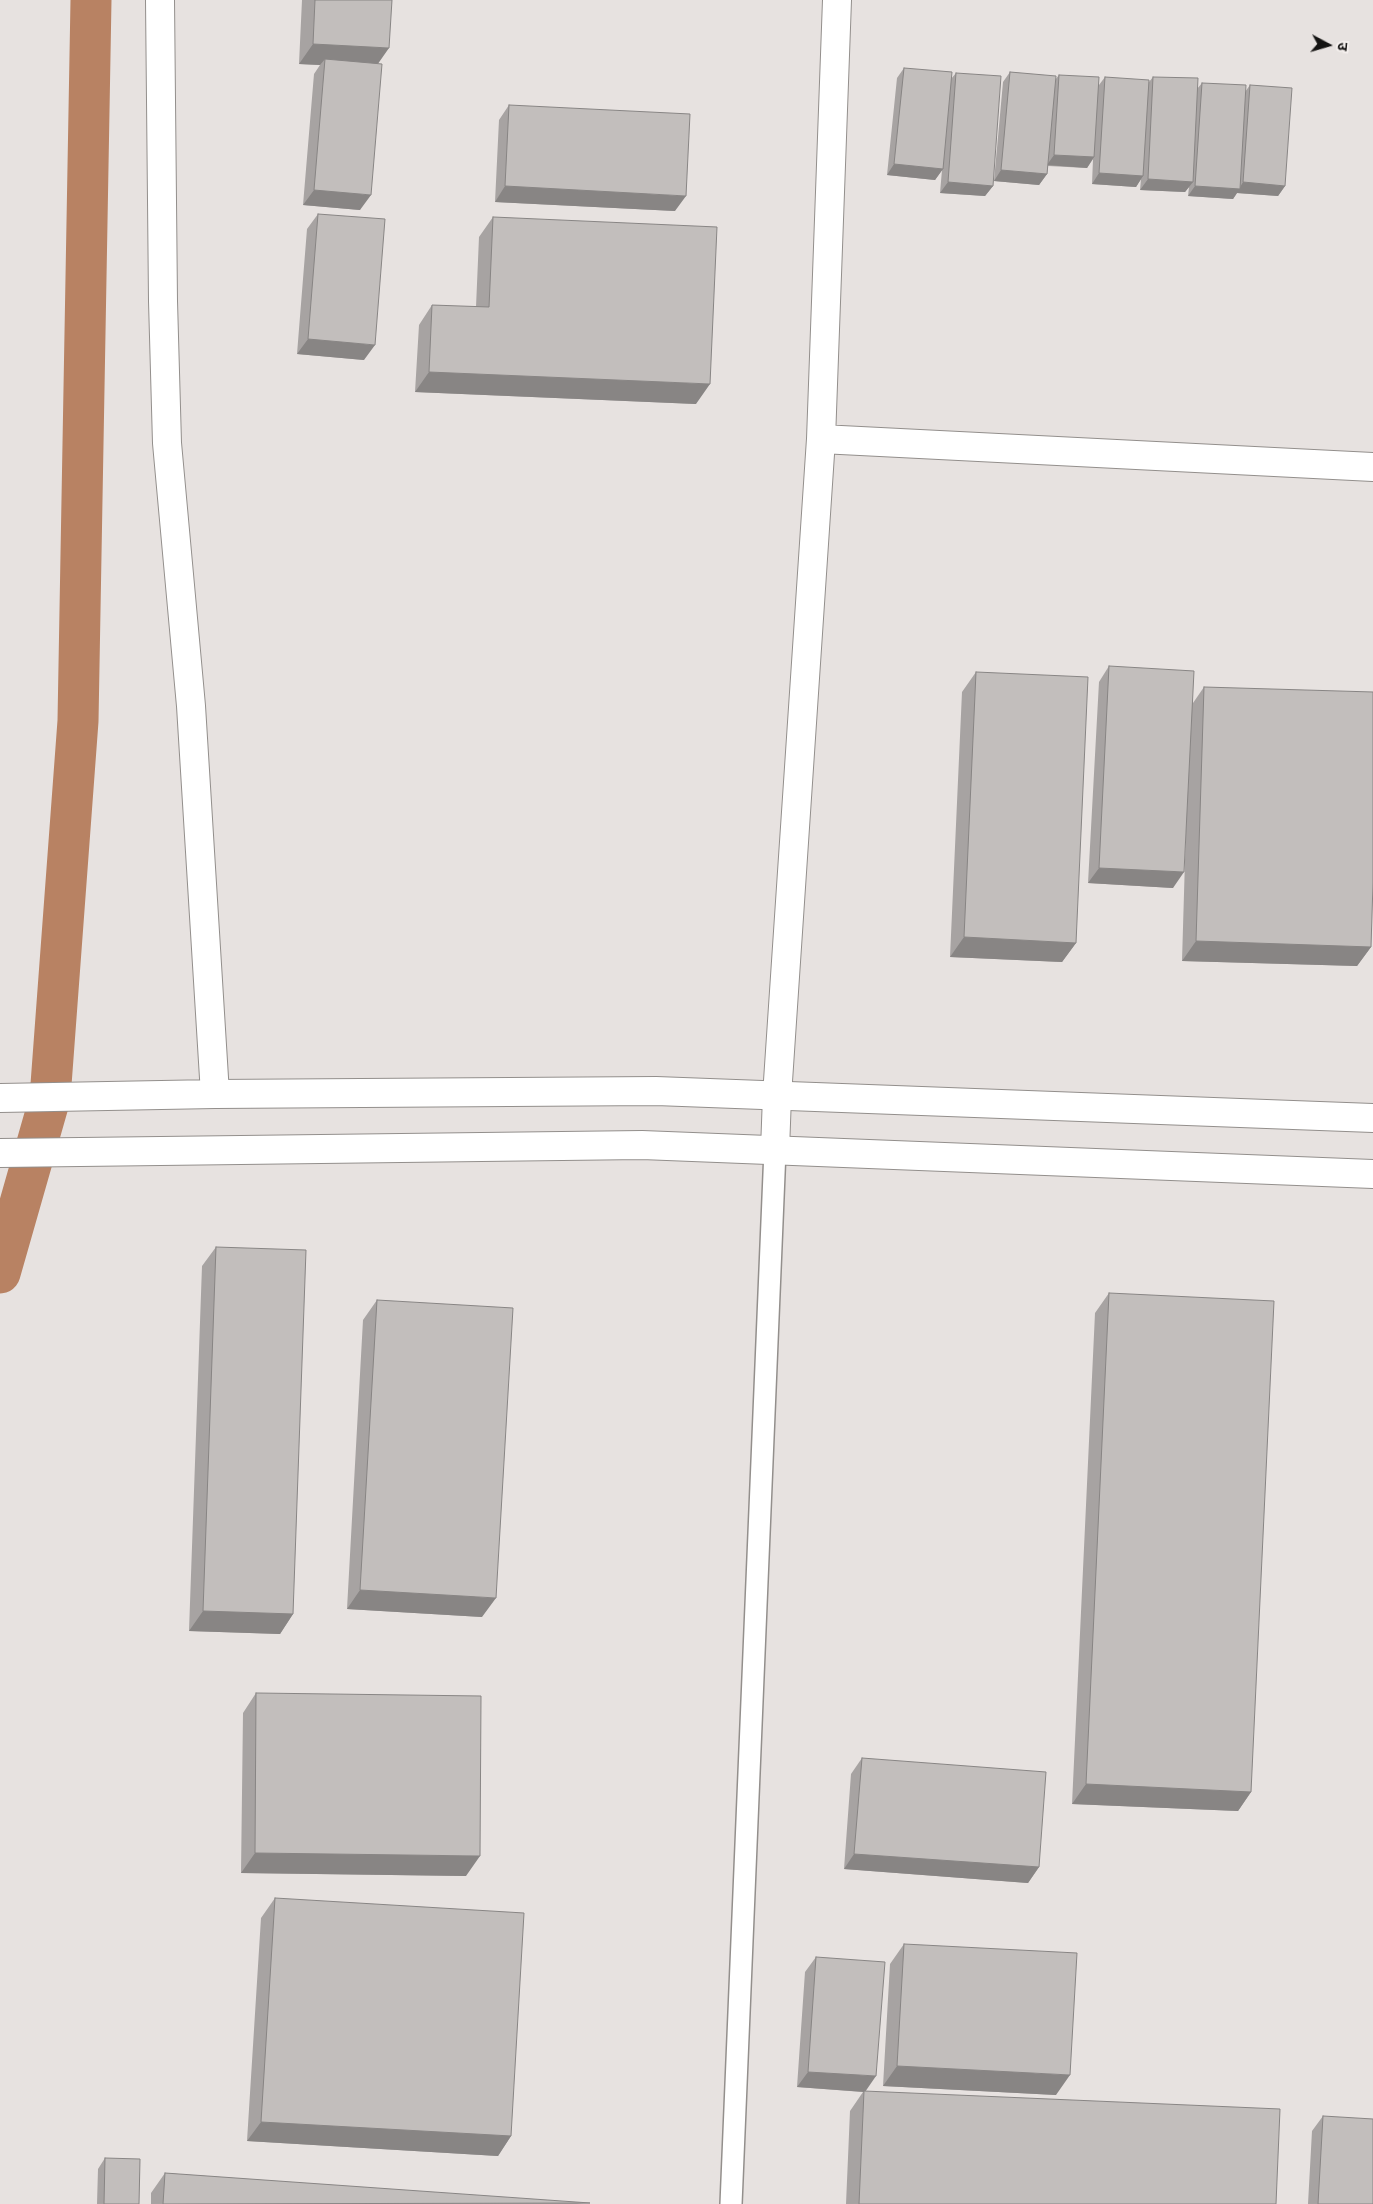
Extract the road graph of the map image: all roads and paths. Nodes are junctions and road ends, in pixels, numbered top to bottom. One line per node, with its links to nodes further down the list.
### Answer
1 (160, 0): 5 (street)
2 (837, 0): 3 (street)
3 (821, 439): 4 (street); 6 (street)
4 (1373, 467)
5 (215, 1094): 6 (street); 7 (street)
6 (777, 1096): 8 (street); 9 (street)
7 (0, 1098)
8 (1373, 1118)
9 (775, 1150): 10 (street); 11 (street); 12 (lane)
10 (0, 1153)
11 (1373, 1174)
12 (731, 2204)

